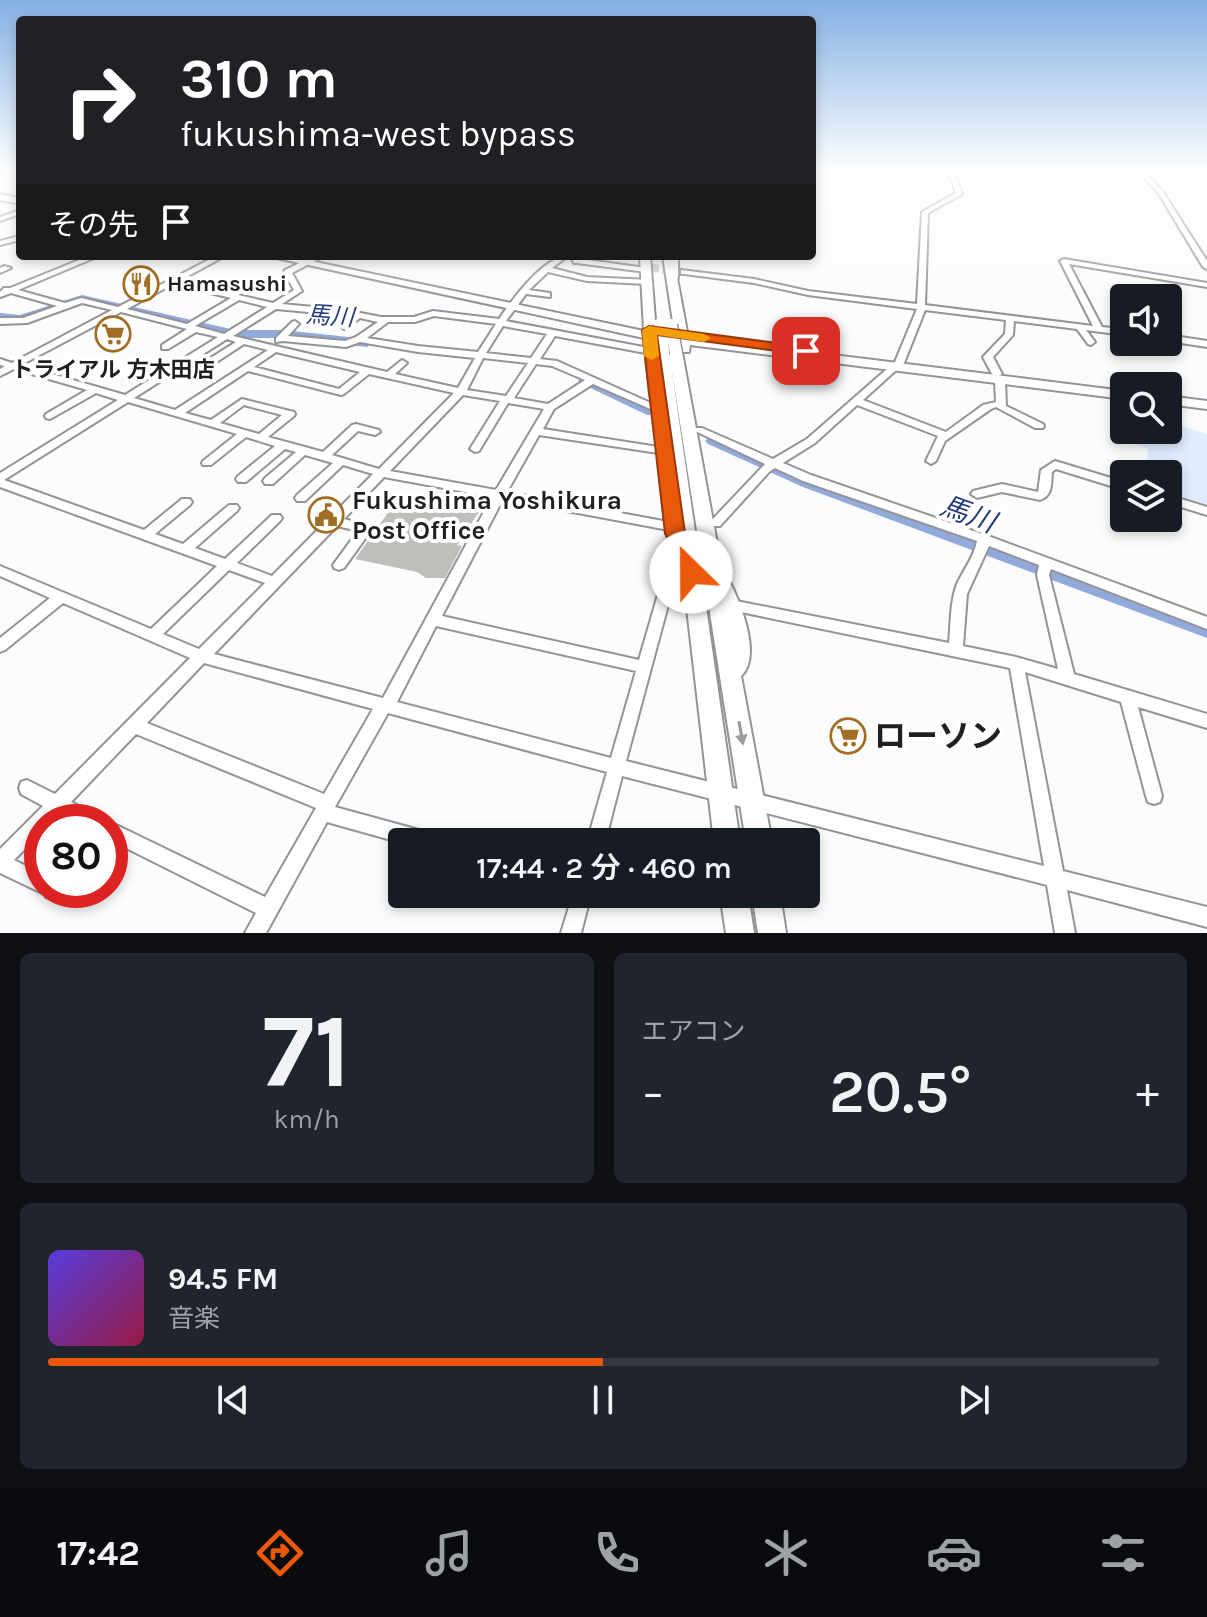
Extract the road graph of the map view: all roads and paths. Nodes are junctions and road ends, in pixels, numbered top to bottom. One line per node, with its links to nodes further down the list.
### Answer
1 (925, 215): 26 (street)
2 (1174, 215): 12 (street)
3 (84, 260): 19 (street)
4 (214, 260): 16 (street)
5 (307, 260): 25 (street)
6 (313, 260): 24 (highway)
7 (558, 260): 13 (street)
8 (576, 260): 14 (street)
9 (653, 260): 43 (highway)
10 (661, 260): 43 (highway)
11 (672, 260): 15 (highway)
12 (1207, 267)
13 (546, 269): 14 (street); 20 (street)
14 (644, 269): 43 (highway)
15 (676, 275): 26 (street); 43 (highway)
16 (173, 282): 22 (street); 27 (street)
17 (250, 285): 22 (street)
18 (1207, 285): 37 (street)
19 (2, 291): 23 (street)
20 (525, 292): 21 (street); 24 (street)
21 (547, 295)
22 (234, 297): 25 (street); 34 (street)
23 (61, 305): 27 (street); 31 (street)
24 (513, 305): 32 (street); 43 (highway)
25 (274, 306): 28 (street); 40 (street)
26 (922, 307): 29 (street); 57 (street)
27 (120, 310): 34 (street); 56 (street)
28 (359, 315): 30 (street); 35 (street)
29 (1010, 318): 36 (street); 62 (street)
30 (386, 320): 32 (street); 45 (street)
31 (0, 321)
32 (502, 323): 39 (street); 51 (street)
33 (295, 324): 41 (street)
34 (192, 326): 40 (street); 49 (street)
35 (344, 326)
36 (1079, 326): 37 (street); 47 (street)
37 (1099, 329): 38 (street)
38 (1110, 330)
39 (552, 333): 43 (street); 54 (street)
40 (229, 334): 44 (street); 70 (street)
41 (284, 335): 45 (street); 50 (street)
42 (333, 337): 45 (street)
43 (665, 339): 57 (highway); 77 (highway); 82 (highway); 120 (highway); 121 (highway)
44 (244, 340): 50 (street); 52 (street)
45 (356, 340): 51 (street)
46 (1182, 340): 48 (street)
47 (1091, 342)
48 (1207, 344)
49 (165, 347)
50 (273, 347): 58 (street); 59 (street)
51 (481, 357): 54 (street); 66 (street)
52 (212, 361)
53 (0, 362): 56 (street)
54 (533, 362): 63 (street); 71 (street)
55 (402, 363): 61 (street)
56 (15, 366): 60 (street); 65 (street)
57 (897, 366): 62 (highway); 72 (street)
58 (247, 368): 59 (street); 78 (street)
59 (368, 370): 61 (street)
60 (0, 373)
61 (389, 375): 66 (street)
62 (999, 377): 64 (highway); 67 (highway); 74 (street)
63 (590, 381): 76 (street); 77 (street)
64 (1110, 387)
65 (94, 390): 70 (street); 79 (street)
66 (461, 392): 71 (street); 97 (street)
67 (1110, 393)
68 (1182, 395): 69 (highway)
69 (1207, 398)
70 (125, 399): 78 (street); 99 (street)
71 (507, 400): 76 (street); 89 (street)
72 (856, 401): 86 (street); 96 (street)
73 (1182, 402): 75 (highway)
74 (998, 404): 81 (street); 86 (street)
75 (1207, 405)
76 (550, 407): 83 (street)
77 (659, 409): 91 (highway)
78 (176, 414): 80 (street)
79 (50, 416)
80 (212, 424): 85 (street); 87 (street)
81 (1039, 426)
82 (698, 430): 96 (street); 111 (highway)
83 (537, 431): 91 (street); 103 (street)
84 (375, 432): 92 (street)
85 (244, 434): 87 (street); 95 (street)
86 (947, 436): 93 (street)
87 (260, 438): 88 (street)
88 (283, 445): 90 (street); 98 (street)
89 (475, 449)
90 (303, 451): 92 (street); 100 (street)
91 (665, 451): 112 (highway)
92 (324, 457): 94 (street)
93 (931, 461)
94 (340, 462): 97 (street); 104 (street)
95 (207, 463)
96 (769, 466): 111 (street); 114 (street)
97 (381, 473): 103 (street); 110 (street)
98 (242, 479)
99 (0, 480): 113 (street)
100 (269, 481)
101 (1110, 482): 102 (street)
102 (977, 494)
103 (499, 496): 112 (street); 125 (street)
104 (301, 498)
105 (186, 502): 113 (street)
106 (1182, 503): 108 (street)
107 (233, 508): 115 (street)
108 (1207, 511)
109 (276, 518): 116 (street)
110 (335, 521): 117 (street); 122 (street)
111 (716, 523): 120 (highway)
112 (674, 527): 121 (highway)
113 (146, 535): 115 (street)
114 (983, 545): 118 (street); 129 (street)
115 (186, 549): 116 (street)
116 (228, 565): 122 (street); 127 (street)
117 (339, 565)
118 (1044, 568): 126 (street); 133 (street)
119 (0, 571): 123 (street)
120 (713, 571): 124 (highway); 134 (highway)
121 (691, 572): 132 (street); 141 (highway)
122 (275, 582): 130 (street)
123 (61, 597): 127 (street); 128 (street)
124 (731, 605): 129 (street); 134 (highway)
125 (433, 620): 132 (street); 136 (street)
126 (1207, 623)
127 (153, 635): 130 (street)
128 (0, 646)
129 (956, 651): 131 (street)
130 (203, 657): 136 (street); 138 (street)
131 (1016, 663): 133 (street); 154 (street)
132 (644, 667): 139 (street)
133 (1068, 679): 135 (street)
134 (732, 680): 143 (highway, one-way to 143)
135 (1127, 696): 137 (street); 142 (street)
136 (385, 706): 139 (street); 145 (street)
137 (1207, 721)
138 (133, 725): 144 (street); 145 (street)
139 (617, 767): 141 (street); 147 (street)
140 (27, 788): 144 (street)
141 (721, 793): 143 (street); 148 (highway)
142 (1154, 796)
143 (753, 800): 149 (highway); 154 (street)
144 (56, 804)
145 (326, 808): 146 (street); 157 (street)
146 (388, 828)
147 (600, 828)
148 (725, 828)
149 (757, 828)
150 (24, 837): 152 (street)
151 (128, 840): 157 (street)
152 (0, 862): 153 (street)
153 (24, 875)
154 (1054, 877): 158 (street); 162 (street)
155 (578, 908): 160 (street)
156 (736, 908): 161 (highway)
157 (268, 909): 159 (street)
158 (1207, 917)
159 (255, 933)
160 (571, 933)
161 (740, 933)
162 (1065, 933)

